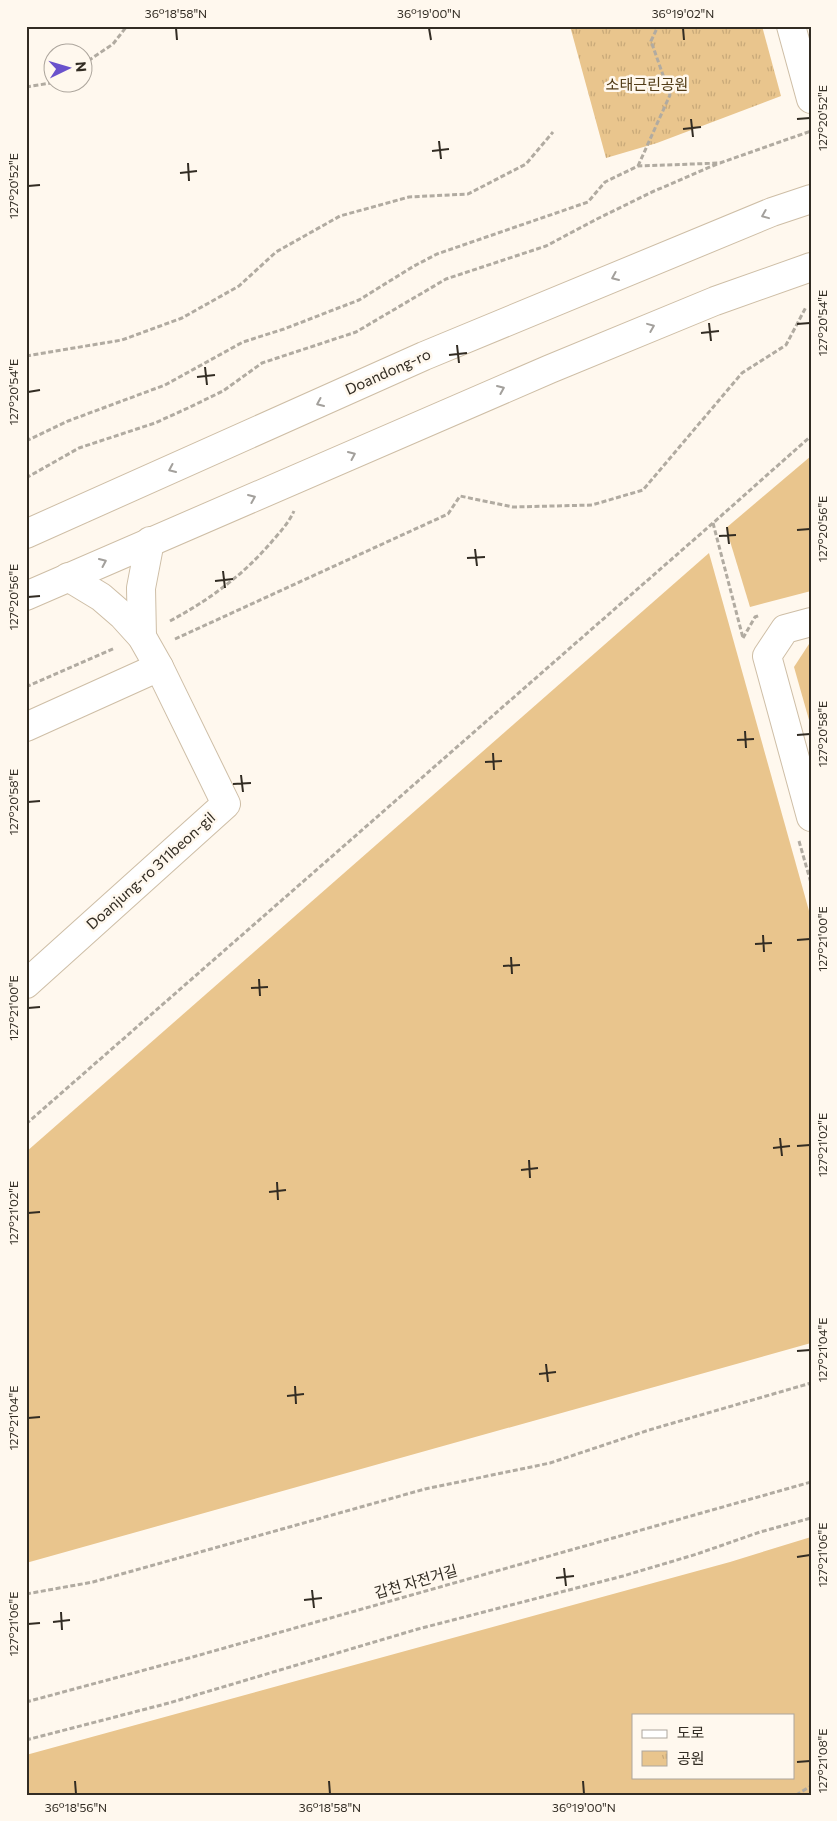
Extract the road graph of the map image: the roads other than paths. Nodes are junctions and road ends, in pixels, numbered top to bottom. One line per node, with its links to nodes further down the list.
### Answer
1 (791, 26): 2 (main road)
2 (811, 99)
3 (811, 199): 5 (main road, Doandong-ro, one-way to 5)
4 (811, 267): 6 (main road, one-way to 4)
5 (26, 534)
6 (150, 541): 7 (main road, one-way to 6); 10 (main road)
7 (68, 577): 8 (main road); 10 (main road)
8 (26, 596)
9 (811, 622): 12 (main road)
10 (150, 651): 11 (main road); 13 (main road, Doanjung-ro 311beon-gil)
11 (26, 727)
12 (811, 817)
13 (26, 984)

